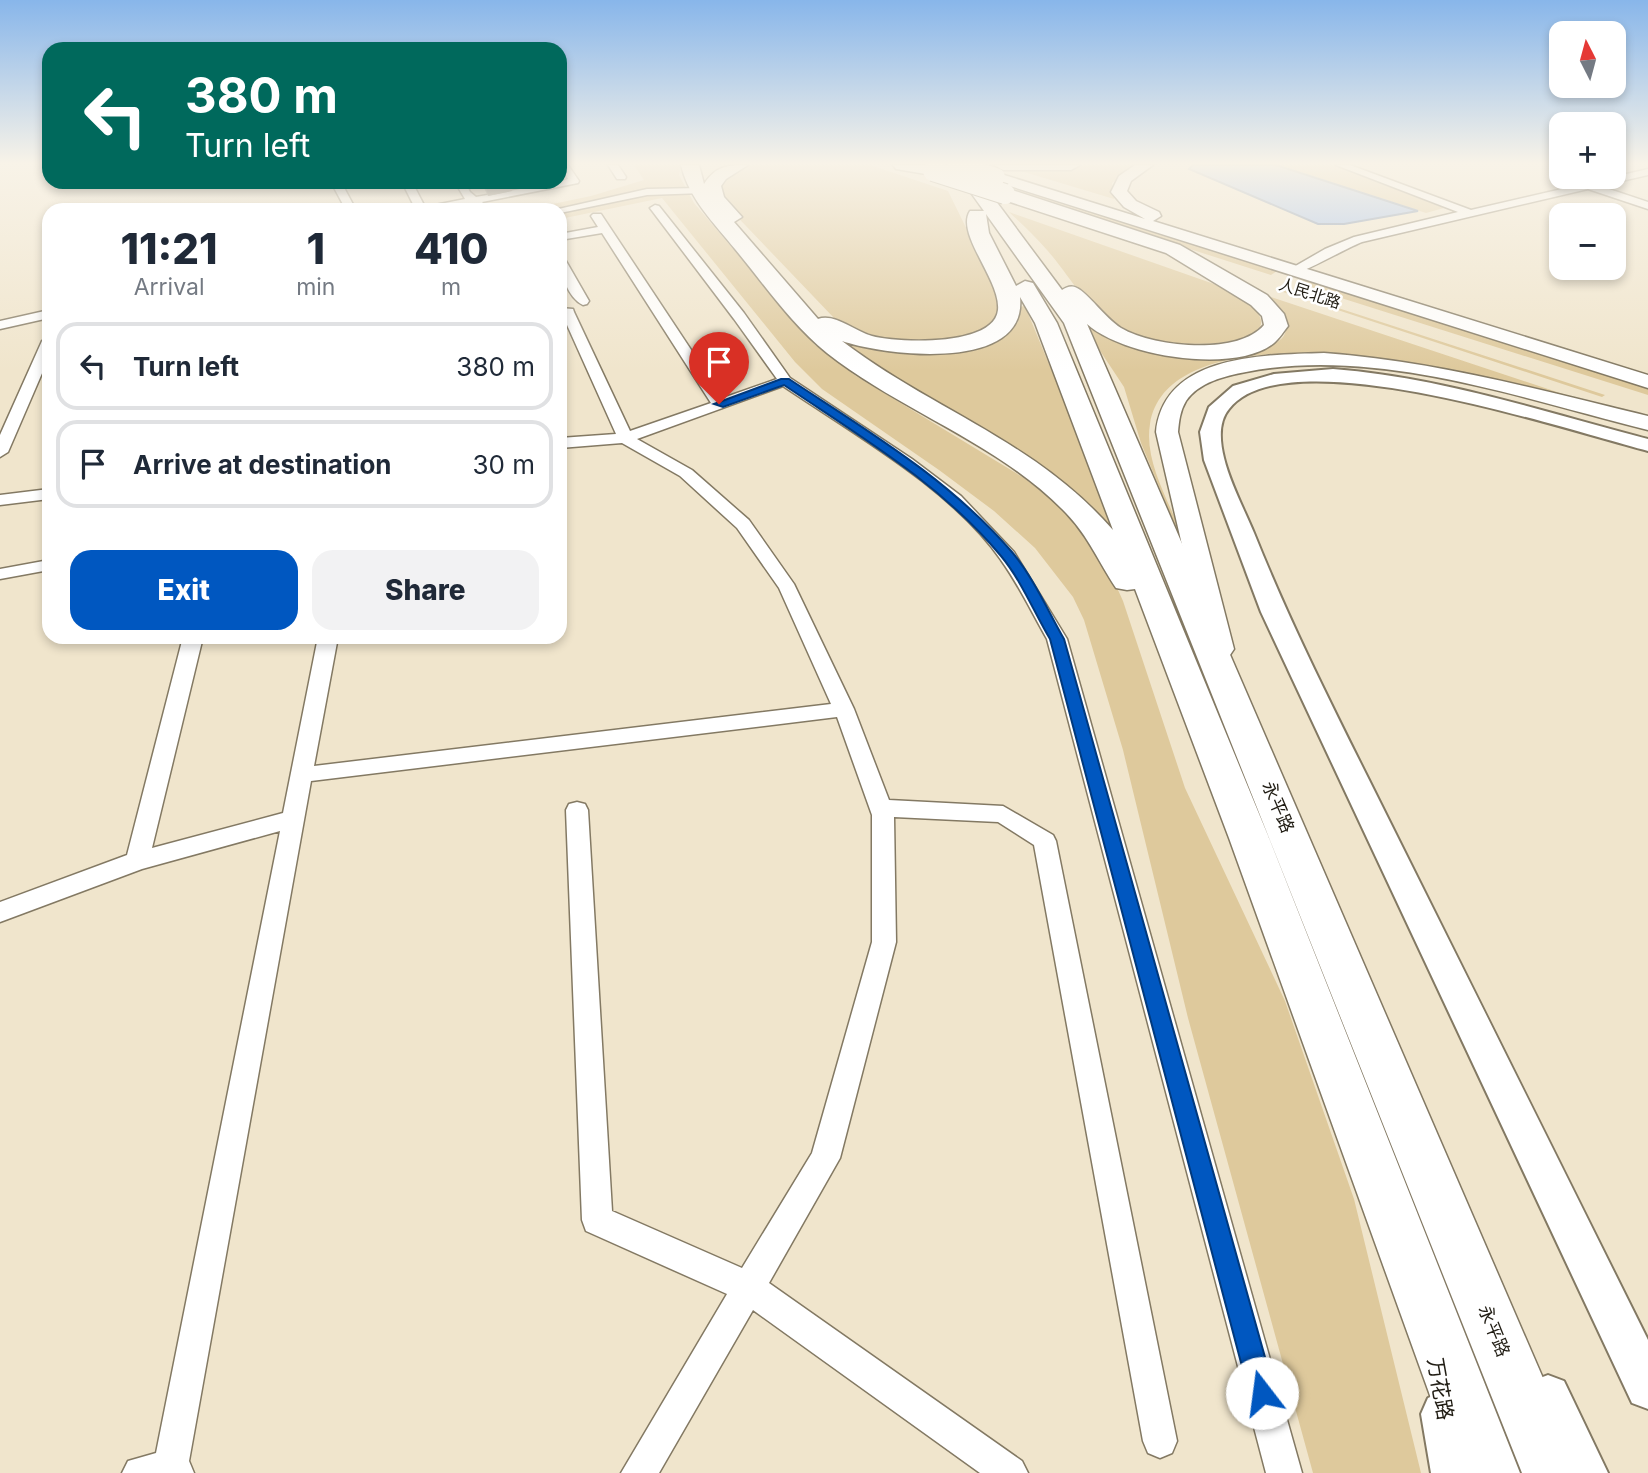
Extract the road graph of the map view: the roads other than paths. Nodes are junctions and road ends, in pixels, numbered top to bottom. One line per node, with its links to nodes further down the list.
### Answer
1 (607, 234): 26 (street)
2 (676, 234): 23 (street)
3 (735, 234): 44 (highway)
4 (746, 234): 5 (highway)
5 (978, 234)
6 (1003, 234): 44 (highway, 永平路)
7 (1020, 234): 38 (highway, 永平路)
8 (1026, 234): 13 (highway)
9 (1124, 234): 13 (highway, 人民北路)
10 (1160, 234): 14 (main road, 人民北路)
11 (1192, 234): 14 (main road)
12 (1385, 234): 15 (street)
13 (1173, 249): 17 (main road, 人民北路)
14 (1231, 251): 15 (main road, 人民北路)
15 (1296, 271): 17 (main road); 24 (main road, 人民北路)
16 (567, 273): 18 (street)
17 (1278, 282): 25 (main road, 人民北路)
18 (583, 301)
19 (567, 312): 28 (street)
20 (42, 316): 21 (street)
21 (0, 325)
22 (42, 357): 31 (street)
23 (785, 381): 26 (street); 55 (street)
24 (1648, 382)
25 (1648, 401)
26 (719, 404): 28 (street)
27 (1648, 423): 38 (main road)
28 (625, 438): 29 (street); 39 (street)
29 (567, 442)
30 (1648, 444): 50 (street)
31 (0, 452)
32 (42, 495): 33 (street)
33 (0, 500)
34 (42, 566): 35 (street)
35 (0, 574)
36 (191, 644): 45 (street)
37 (327, 644): 40 (street)
38 (1235, 705): 44 (highway, 永平路)
39 (844, 709): 40 (street); 41 (street)
40 (302, 775): 43 (street)
41 (881, 808): 48 (street); 51 (street)
42 (577, 810): 48 (street)
43 (293, 819): 45 (street); 52 (street)
44 (1270, 838): 47 (highway, 永平路); 49 (highway, 永平路)
45 (137, 861): 46 (street)
46 (0, 912)
47 (1402, 1108): 58 (highway, 永平路); 59 (street)
48 (748, 1287): 53 (street); 54 (street)
49 (1425, 1304): 56 (street, 万花路); 57 (highway, 永平路)
50 (1648, 1387)
51 (1160, 1441)
52 (162, 1471)
53 (639, 1473)
54 (1010, 1473)
55 (1284, 1473)
56 (1454, 1473)
57 (1489, 1473)
58 (1553, 1473)
59 (1585, 1473)

